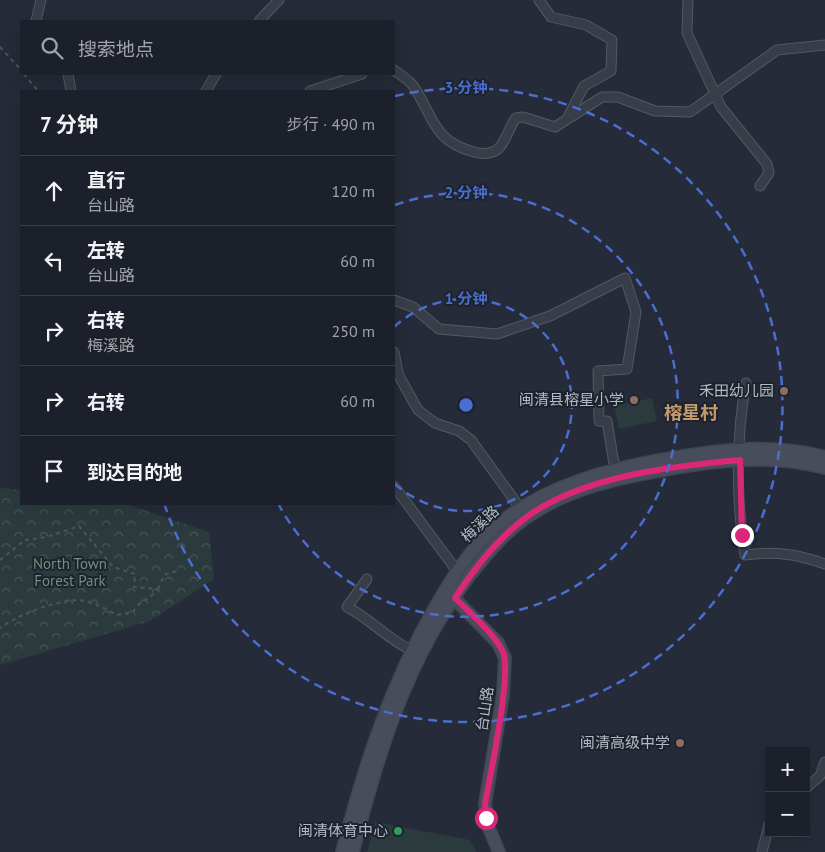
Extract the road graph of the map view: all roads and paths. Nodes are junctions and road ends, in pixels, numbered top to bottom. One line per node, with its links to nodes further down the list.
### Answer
1 (41, 0): 5 (street)
2 (279, 0): 6 (street)
3 (539, 0): 20 (street)
4 (688, 0): 19 (street)
5 (36, 20)
6 (259, 20)
7 (825, 45): 19 (street)
8 (0, 47): 9 (path)
9 (20, 69)
10 (395, 71): 20 (street)
11 (25, 75): 15 (path)
12 (68, 75): 16 (street)
13 (215, 75): 17 (street)
14 (359, 75): 18 (street)
15 (37, 90)
16 (71, 90)
17 (207, 90)
18 (313, 90)
19 (716, 94): 20 (street); 21 (street)
20 (566, 122)
21 (760, 186)
22 (395, 300): 28 (street)
23 (396, 370): 30 (street)
24 (746, 383): 25 (street)
25 (739, 454): 26 (main road, 梅溪路); 27 (main road, 梅溪路); 28 (main road, 梅溪路); 32 (street); 38 (main road, 梅溪路)
26 (825, 457)
27 (825, 468)
28 (616, 470): 30 (main road, 梅溪路)
29 (395, 487): 34 (street)
30 (520, 508): 34 (main road, 梅溪路)
31 (0, 560): 36 (path)
32 (825, 564)
33 (180, 570): 36 (path)
34 (457, 571): 37 (main road, 梅溪路)
35 (367, 579): 40 (street)
36 (158, 589): 39 (path)
37 (446, 589): 38 (main road, 台山路); 40 (main road, 梅溪路)
38 (455, 598): 45 (main road, 梅溪路); 46 (main road, 台山路)
39 (0, 628)
40 (411, 650): 44 (main road, 梅溪路)
41 (825, 762): 42 (street)
42 (810, 785)
43 (766, 837): 47 (street)
44 (342, 852)
45 (353, 852)
46 (500, 852)
47 (762, 852)

